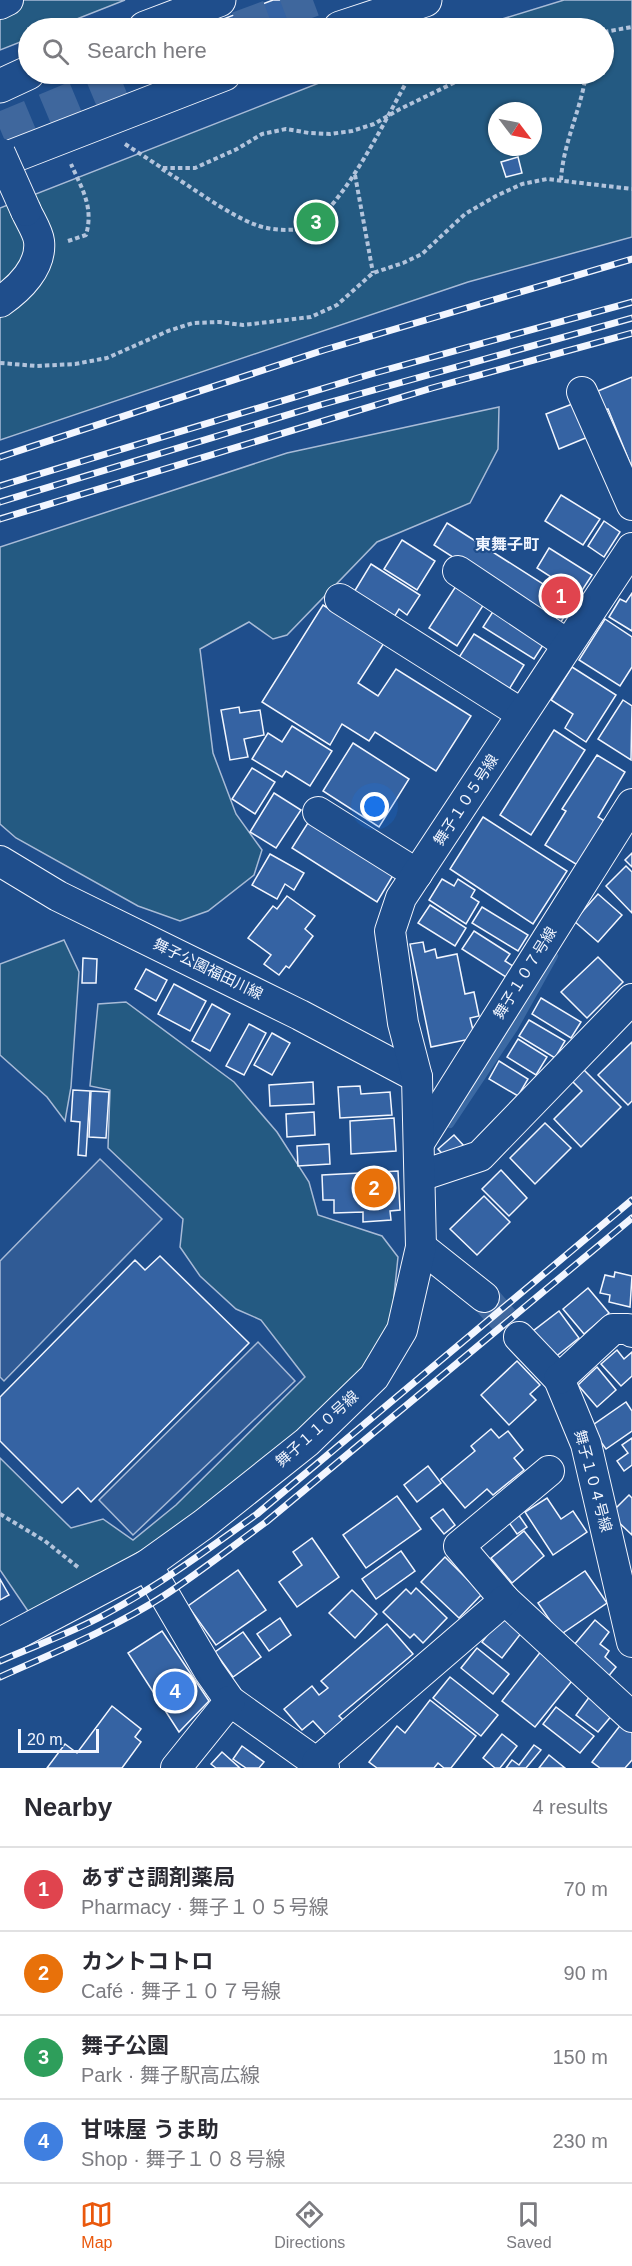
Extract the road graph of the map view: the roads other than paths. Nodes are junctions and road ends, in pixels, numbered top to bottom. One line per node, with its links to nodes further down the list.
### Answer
1 (8, 0): 3 (street)
2 (219, 0): 5 (highway)
3 (0, 3)
4 (407, 3): 6 (highway)
5 (171, 18)
6 (367, 18)
7 (18, 78): 9 (highway)
8 (198, 84): 11 (highway)
9 (0, 86)
10 (0, 153): 12 (street, bridge)
11 (0, 161)
12 (0, 302)
13 (582, 392): 14 (street)
14 (632, 505)
15 (632, 548): 18 (street, 舞子１０５号線)
16 (458, 571): 18 (street)
17 (340, 599): 19 (street)
18 (567, 644): 19 (street, 舞子１０５号線)
19 (522, 714): 23 (street, 舞子１０５号線)
20 (632, 804): 26 (street, 舞子１０７号線)
21 (318, 812): 23 (street)
22 (0, 861): 25 (street, 舞子公園福田川線)
23 (417, 874): 25 (street, 舞子１０５号線)
24 (632, 999): 27 (street)
25 (417, 1077): 26 (street, 舞子１０５号線)
26 (419, 1143): 27 (street, 舞子１０５号線)
27 (420, 1176): 28 (street, 舞子１１０号線)
28 (421, 1247): 29 (street); 34 (street, 舞子１１０号線)
29 (484, 1297)
30 (632, 1332): 32 (street)
31 (519, 1337): 32 (street, 舞子１０４号線)
32 (559, 1379): 35 (street, 舞子１０４号線)
33 (549, 1471): 36 (street)
34 (147, 1565): 38 (street, 舞子１１０号線); 39 (street)
35 (625, 1571): 37 (street, 舞子１０４号線)
36 (505, 1600): 40 (street); 41 (street)
37 (632, 1642)
38 (0, 1643)
39 (230, 1701): 41 (street); 42 (street)
40 (632, 1717)
41 (320, 1765)
42 (176, 1768)

